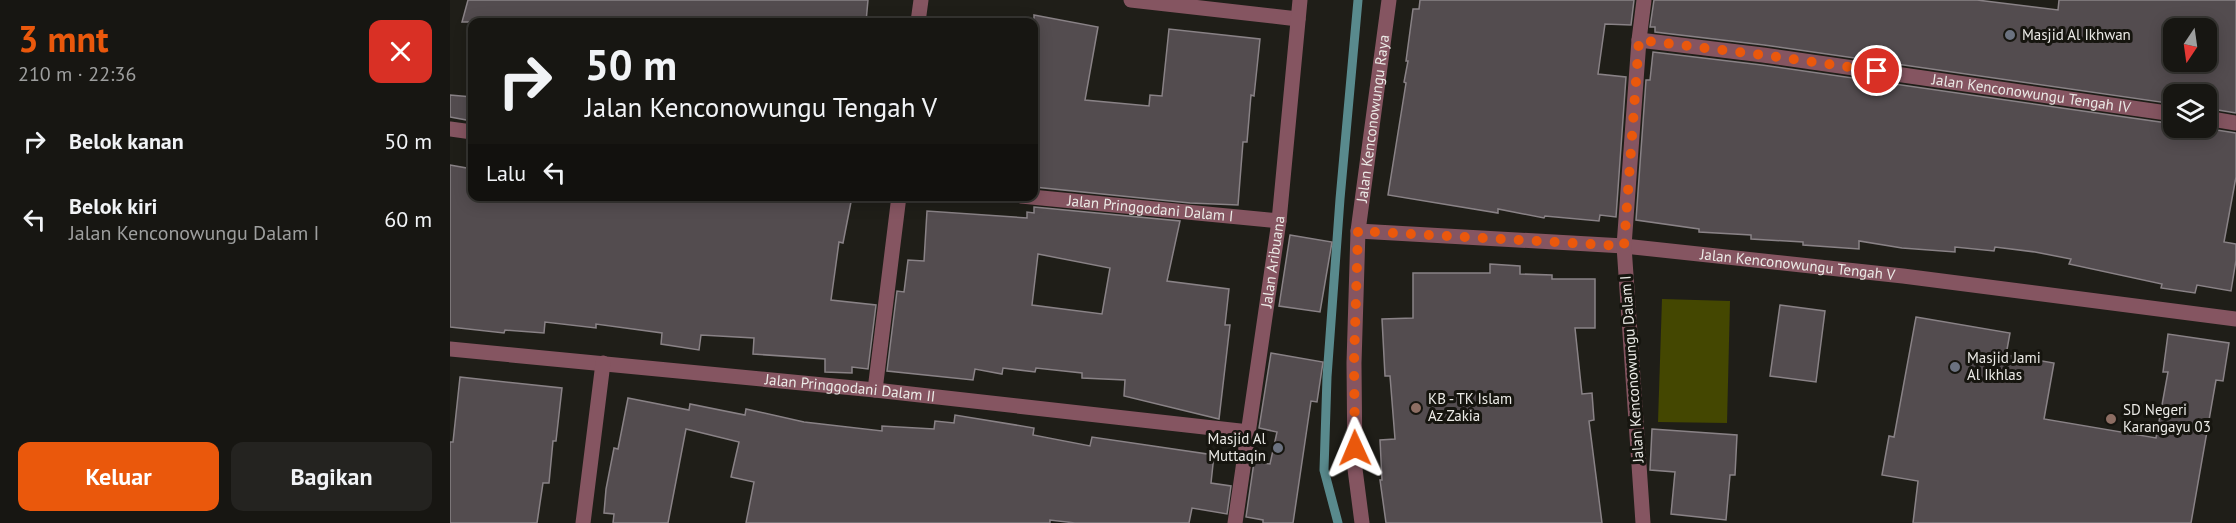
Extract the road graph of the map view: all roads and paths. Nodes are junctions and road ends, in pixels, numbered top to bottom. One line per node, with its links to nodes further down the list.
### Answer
1 (921, 0): 6 (street)
2 (1131, 0): 7 (street)
3 (1300, 0): 7 (street, Jalan Aribuana)
4 (1389, 0): 17 (street, Jalan Kenconowungu Raya)
5 (1644, 0): 8 (street, Jalan Kenconowungu Dalam I)
6 (919, 18)
7 (1298, 19): 16 (street, Jalan Aribuana)
8 (1639, 40): 9 (street, Jalan Kenconowungu Tengah IV); 18 (street, Jalan Kenconowungu Dalam I)
9 (2163, 112)
10 (2217, 120): 11 (street)
11 (2236, 123)
12 (450, 129): 13 (street)
13 (468, 131)
14 (1038, 198): 16 (street, Jalan Pringgodani Dalam I)
15 (898, 201): 22 (street)
16 (1279, 221): 23 (street, Jalan Aribuana)
17 (1358, 231): 18 (street, Jalan Kenconowungu Tengah V); 26 (street, Jalan Kenconowungu Raya)
18 (1624, 246): 19 (street, Jalan Kenconowungu Tengah V); 27 (street, Jalan Kenconowungu Dalam I)
19 (2236, 319)
20 (450, 348): 21 (street, Jalan Pringgodani Dalam II)
21 (603, 363): 22 (street, Jalan Pringgodani Dalam II); 24 (street)
22 (875, 390): 23 (street, Jalan Pringgodani Dalam II)
23 (1249, 432): 25 (street, Jalan Aribuana)
24 (583, 523)
25 (1235, 523)
26 (1362, 523)
27 (1643, 523)

